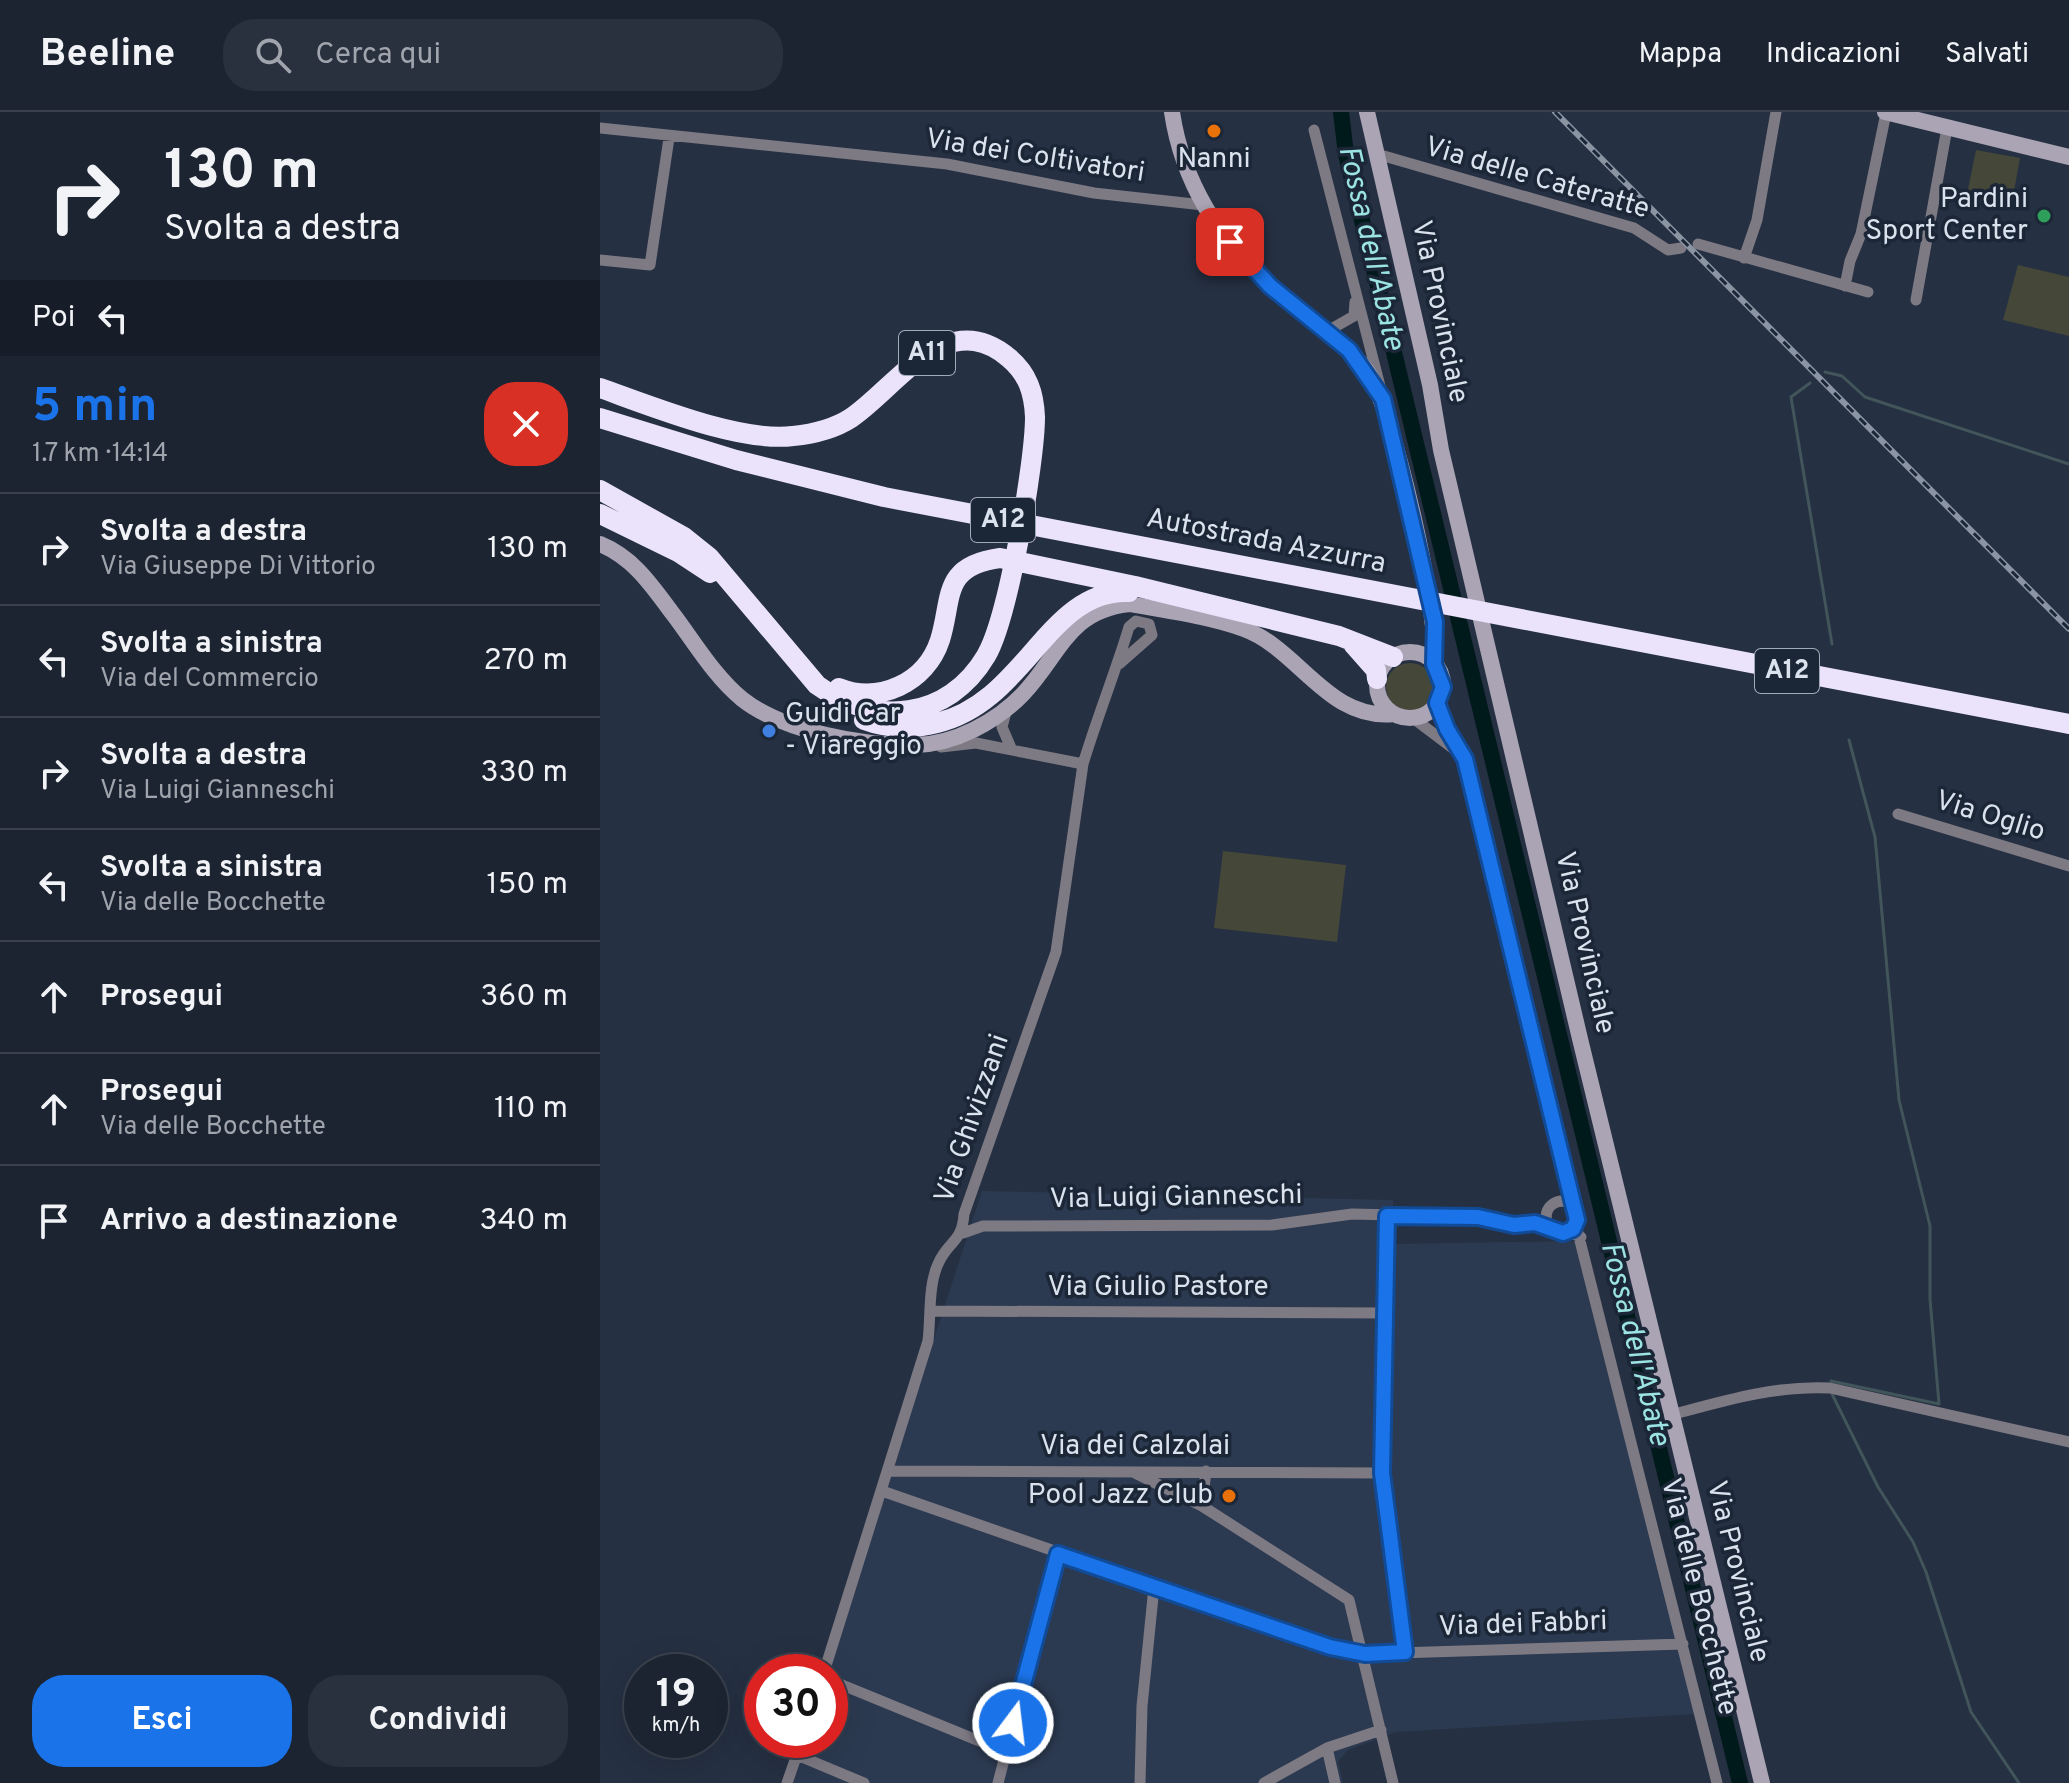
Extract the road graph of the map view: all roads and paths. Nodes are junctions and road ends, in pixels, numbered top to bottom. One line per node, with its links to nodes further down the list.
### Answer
1 (1172, 112): 12 (main road)
2 (1367, 112): 10 (main road, Via Provinciale)
3 (1776, 112): 17 (street)
4 (1886, 112): 5 (main road); 19 (street)
5 (1903, 115): 7 (main road)
6 (600, 128): 9 (street, Via dei Coltivatori)
7 (1947, 128): 11 (main road); 22 (street)
8 (1314, 130): 20 (street)
9 (669, 138): 13 (street, Via dei Coltivatori); 18 (street)
10 (1377, 154): 16 (street, Via delle Cateratte); 63 (main road, Via Provinciale)
11 (2069, 157)
12 (1192, 182): 13 (street, Via dei Coltivatori); 14 (main road)
13 (1176, 205): 14 (street, Via dei Coltivatori)
14 (1203, 205): 23 (main road)
15 (1698, 244): 17 (street)
16 (1681, 248)
17 (1744, 258): 19 (street)
18 (600, 260)
19 (1845, 286): 21 (street)
20 (1356, 289): 23 (street); 25 (street)
21 (1868, 292)
22 (1916, 300)
23 (1326, 332): 25 (main road)
24 (600, 388): 40 (highway, A11)
25 (1383, 399): 34 (main road)
26 (600, 418): 33 (highway, Autostrada Azzurra / A12)
27 (600, 431): 33 (highway, Autostrada Azzurra / A12)
28 (600, 490): 32 (highway)
29 (600, 514): 32 (highway)
30 (600, 544): 50 (main road)
31 (1155, 593): 36 (highway); 40 (highway); 40 (highway)
32 (743, 596): 40 (highway)
33 (1411, 606): 35 (highway, Autostrada Azzurra / A12)
34 (1435, 622): 37 (main road); 39 (main road)
35 (1505, 624): 47 (highway, Autostrada Azzurra / A12); 49 (highway, Autostrada Azzurra / A12)
36 (1339, 636): 37 (highway); 41 (highway)
37 (1402, 655): 39 (main road); 41 (main road)
38 (1119, 664): 53 (street, Via Ghivizzani)
39 (1434, 664): 43 (main road)
40 (806, 673)
41 (1377, 683): 42 (main road); 45 (main road)
42 (1341, 701): 44 (main road); 45 (main road)
43 (1437, 703): 46 (main road); 52 (street, Via delle Bocchette)
44 (1007, 708): 48 (main road); 51 (street)
45 (1394, 714): 46 (main road)
46 (1413, 718): 52 (street)
47 (2069, 724)
48 (981, 725): 50 (main road); 51 (street)
49 (2069, 736)
50 (929, 744): 51 (street)
51 (1009, 748): 53 (street)
52 (1465, 759): 56 (street, Via delle Bocchette)
53 (1083, 764): 60 (street, Via Ghivizzani)
54 (1898, 814): 55 (street, Via Oglio)
55 (2069, 866)
56 (1566, 1202): 58 (street); 59 (street, Via delle Bocchette)
57 (1387, 1216): 58 (street, Via Luigi Gianneschi); 60 (street, Via Luigi Gianneschi); 62 (street)
58 (1543, 1223): 59 (street)
59 (1575, 1231): 73 (street, Via delle Bocchette)
60 (963, 1233): 61 (street, Via Ghivizzani)
61 (932, 1311): 62 (street, Via Giulio Pastore); 65 (street, Via Ghivizzani)
62 (1384, 1313): 68 (street)
63 (1671, 1415): 64 (street); 91 (main road, Via Provinciale)
64 (2069, 1442)
65 (887, 1471): 66 (street, Via dei Calzolai); 69 (street, Via Ghivizzani)
66 (1130, 1471): 67 (street, Via dei Calzolai); 70 (street)
67 (1206, 1471): 68 (street, Via dei Calzolai); 70 (street)
68 (1382, 1473): 74 (street)
69 (882, 1491): 71 (street, Via dei Fabbri); 75 (street, Via Ghivizzani)
70 (1202, 1506): 76 (street)
71 (1058, 1554): 72 (street, Via dei Fabbri); 80 (street)
72 (1154, 1587): 76 (street, Via dei Fabbri); 86 (street)
73 (1683, 1644): 74 (street, Via dei Fabbri); 90 (street, Via delle Bocchette)
74 (1405, 1652): 76 (street, Via dei Fabbri)
75 (830, 1654)
76 (1365, 1654): 78 (street)
77 (848, 1687): 80 (street)
78 (1381, 1730): 79 (street); 89 (street)
79 (1327, 1748): 87 (street); 88 (street)
80 (1006, 1752): 85 (street)
81 (796, 1758): 83 (street)
82 (804, 1758): 84 (street)
83 (787, 1783)
84 (864, 1783)
85 (998, 1783)
86 (1140, 1783)
87 (1264, 1783)
88 (1335, 1783)
89 (1393, 1783)
90 (1717, 1783)
91 (1762, 1783)

